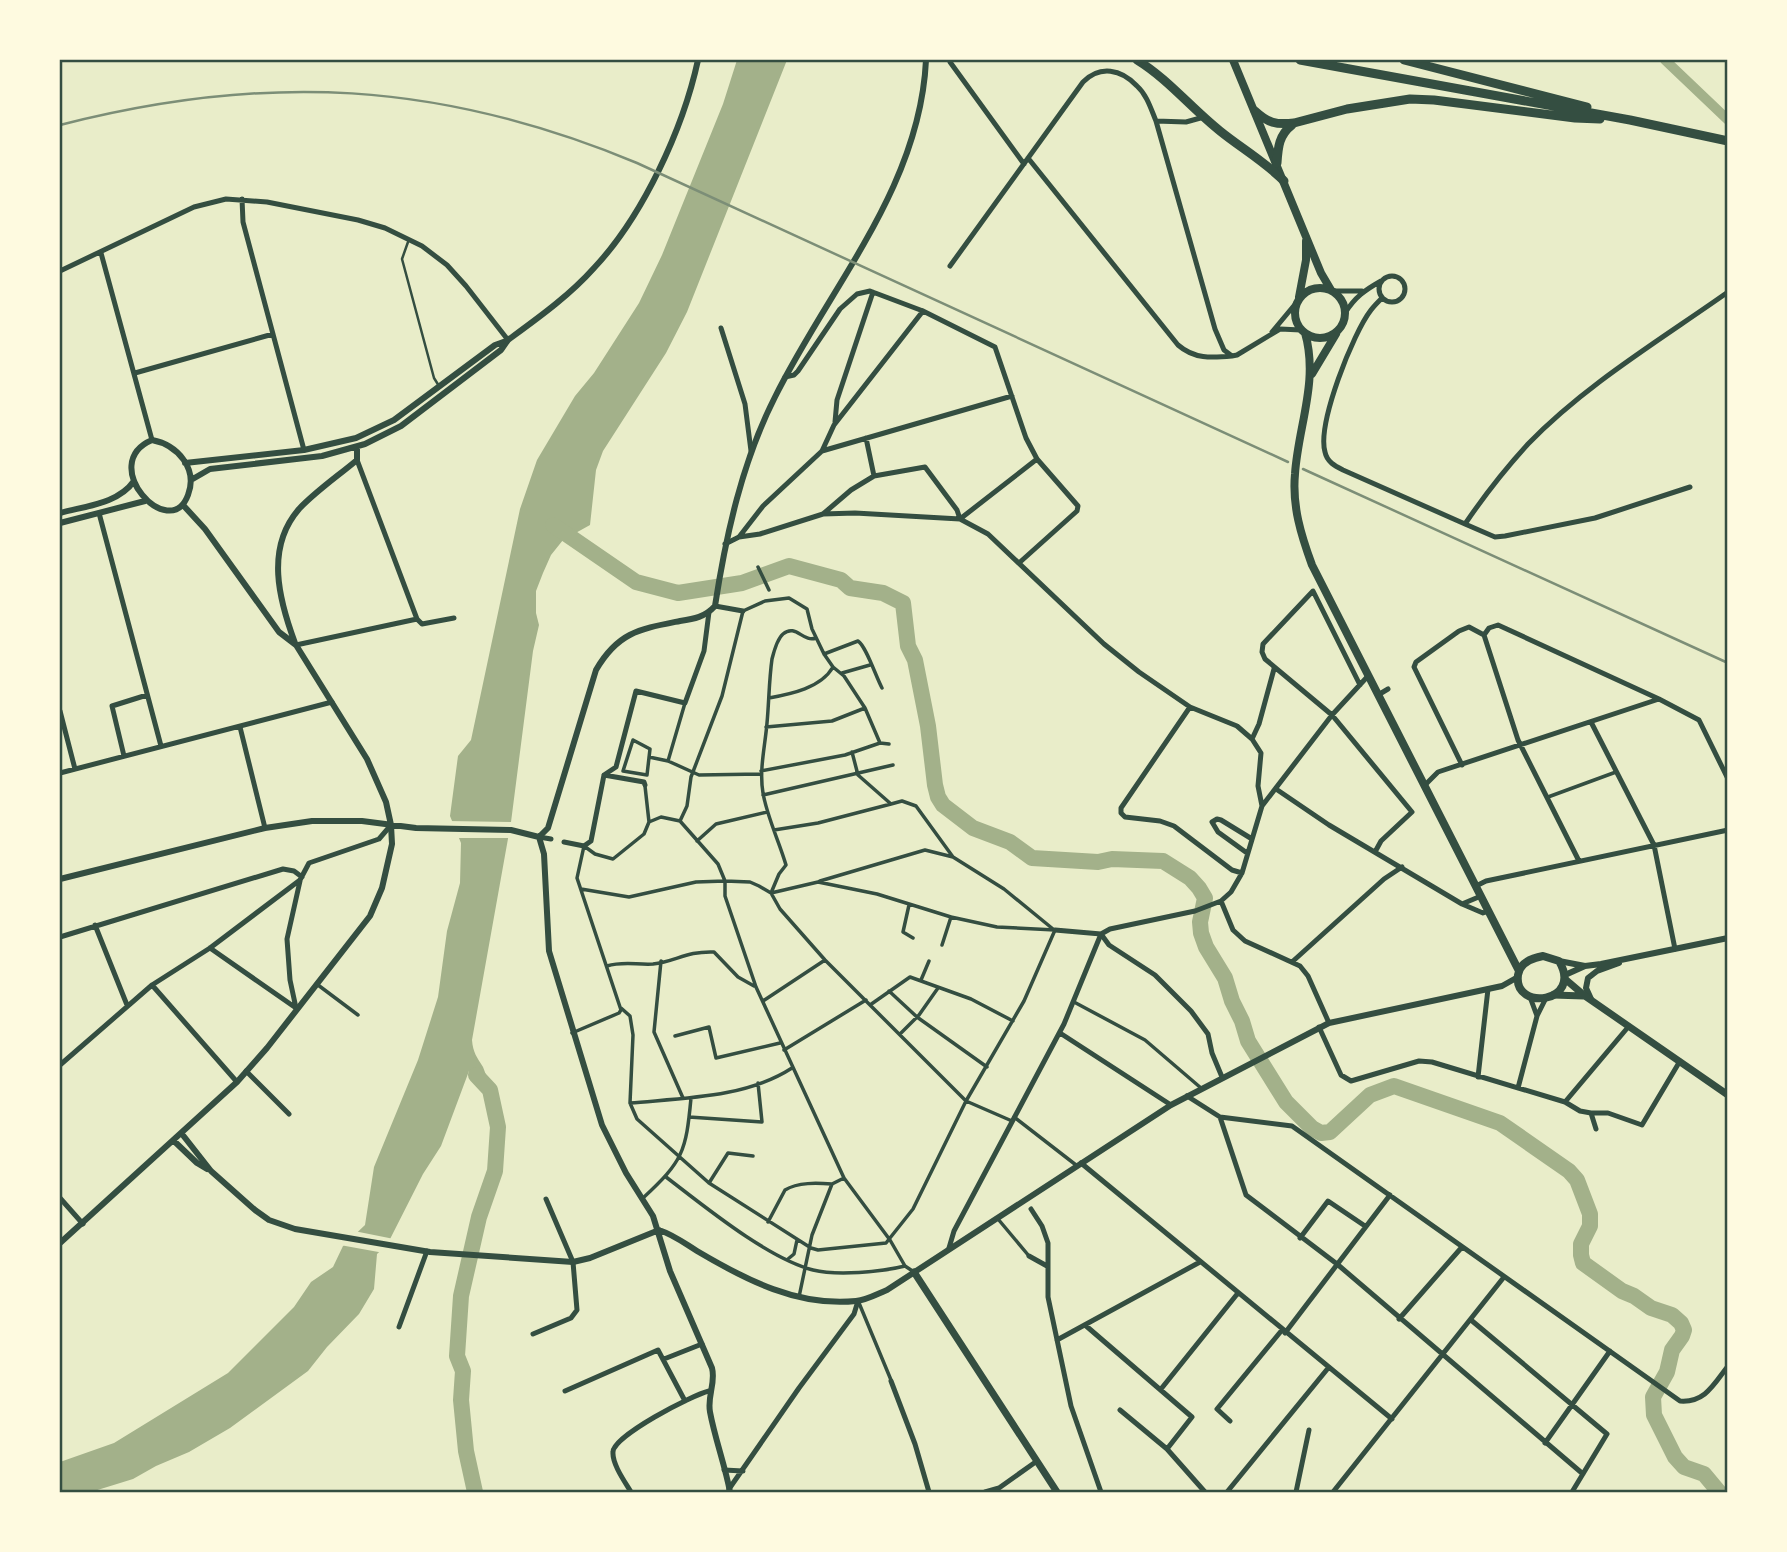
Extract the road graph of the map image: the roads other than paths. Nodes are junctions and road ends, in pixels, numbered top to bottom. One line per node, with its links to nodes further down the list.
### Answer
1 (698, 60): 38 (street)
2 (926, 60): 42 (street)
3 (1137, 60): 9 (highway)
4 (1233, 60): 8 (main road)
5 (1300, 60): 11 (highway)
6 (1404, 60): 11 (highway)
7 (950, 62): 16 (street)
8 (1255, 111): 12 (highway); 15 (main road)
9 (1204, 117): 10 (street); 17 (highway)
10 (1156, 121): 14 (street); 39 (street)
11 (1634, 121): 12 (highway); 13 (highway)
12 (1294, 124): 15 (highway)
13 (1727, 141)
14 (1028, 158): 16 (street); 39 (street)
15 (1277, 163): 17 (main road)
16 (1024, 164): 22 (street)
17 (1284, 181): 19 (main road)
18 (242, 199): 20 (street); 21 (street); 36 (street)
19 (1305, 231): 25 (main road); 30 (main road)
20 (409, 239): 38 (street); 43 (lane)
21 (101, 253): 23 (street); 40 (street)
22 (950, 266)
23 (60, 271)
24 (1381, 281): 26 (street); 29 (street); 29 (street)
25 (1332, 290): 26 (street); 30 (main road); 32 (main road)
26 (1366, 290): 29 (street); 32 (street)
27 (873, 292): 31 (street); 42 (street); 45 (street)
28 (1727, 292): 66 (street)
29 (1381, 296): 66 (street)
30 (1298, 300): 34 (main road); 37 (street)
31 (923, 311): 44 (street); 45 (street)
32 (1345, 313): 35 (main road)
33 (721, 328): 50 (street)
34 (1303, 332): 35 (main road); 37 (street); 41 (main road)
35 (1337, 332): 41 (main road)
36 (273, 334): 40 (street); 49 (street)
37 (1271, 334): 39 (street)
38 (508, 340): 43 (street); 48 (street)
39 (1232, 356)
40 (135, 373): 47 (street)
41 (1310, 376): 85 (main road)
42 (785, 377): 50 (street)
43 (439, 386): 49 (street)
44 (1012, 396): 46 (street); 52 (street)
45 (834, 425): 51 (street)
46 (866, 438): 51 (street); 55 (street)
47 (152, 440): 54 (street); 57 (street)
48 (357, 448): 53 (street); 56 (street)
49 (304, 450): 54 (street)
50 (751, 451): 68 (street)
51 (822, 451): 67 (street)
52 (1037, 459): 64 (street); 69 (street)
53 (357, 460): 76 (street); 79 (street)
54 (185, 463): 56 (street)
55 (874, 476): 63 (street); 64 (street)
56 (191, 480): 60 (street)
57 (134, 481): 59 (street); 61 (street)
58 (1690, 487): 66 (street)
59 (145, 501): 60 (street); 62 (street)
60 (183, 505): 79 (street)
61 (60, 513)
62 (99, 513): 65 (street); 89 (street)
63 (822, 514): 64 (street); 67 (street)
64 (960, 519): 69 (street)
65 (60, 523)
66 (1465, 524)
67 (739, 537): 68 (street)
68 (725, 545): 72 (street)
69 (1020, 563): 95 (street)
70 (758, 567): 71 (street)
71 (769, 590)
72 (715, 606): 73 (street); 74 (street)
73 (743, 611): 78 (street); 117 (street)
74 (709, 612): 94 (street); 135 (street)
75 (454, 618): 76 (street)
76 (416, 620): 79 (street)
77 (1484, 635): 92 (street); 106 (street); 112 (street)
78 (816, 638): 80 (street); 91 (street)
79 (296, 645): 93 (street)
80 (824, 654): 81 (street); 82 (street)
81 (870, 664): 84 (street); 87 (street)
82 (833, 667): 84 (street); 91 (street)
83 (1275, 669): 86 (street); 98 (street); 102 (street)
84 (840, 674): 96 (street)
85 (1368, 676): 86 (street); 90 (main road)
86 (1360, 685): 98 (street)
87 (882, 688)
88 (1388, 689): 90 (street)
89 (147, 695): 105 (street); 108 (street)
90 (1378, 695): 122 (main road)
91 (769, 698): 101 (street)
92 (1659, 699): 99 (street); 120 (street)
93 (331, 702): 100 (street); 131 (street)
94 (685, 703): 110 (street); 118 (street)
95 (1190, 707): 102 (street); 147 (street)
96 (865, 708): 101 (street); 103 (street)
97 (60, 711): 113 (street)
98 (1332, 715): 123 (street); 142 (street)
99 (1591, 722): 106 (street); 115 (street)
100 (240, 727): 105 (street); 132 (street)
101 (766, 727): 114 (street)
102 (1252, 738): 127 (street)
103 (880, 743): 104 (street); 107 (street)
104 (889, 744)
105 (161, 746): 108 (street)
106 (1521, 747): 112 (street); 125 (street)
107 (852, 752): 114 (street); 119 (street)
108 (124, 756): 113 (street)
109 (649, 757): 109 (street); 110 (street)
110 (668, 761): 117 (street)
111 (893, 765): 119 (street)
112 (1462, 765): 122 (street)
113 (75, 769): 116 (street)
114 (761, 772): 117 (street); 124 (street)
115 (1616, 772): 125 (street); 140 (street)
116 (60, 773)
117 (693, 774): 129 (street)
118 (604, 775): 121 (street); 141 (street)
119 (859, 775): 124 (street); 126 (street)
120 (1727, 779)
121 (645, 785): 130 (street)
122 (1424, 786): 152 (main road)
123 (1276, 789): 127 (street); 142 (street)
124 (763, 795): 128 (street)
125 (1548, 797): 145 (street)
126 (891, 804): 133 (street); 144 (street)
127 (1262, 806): 138 (street)
128 (768, 812): 133 (street); 137 (street)
129 (680, 821): 130 (street); 137 (street)
130 (649, 822): 141 (street)
131 (391, 825): 132 (street); 135 (street); 149 (street); 183 (street)
132 (265, 828): 148 (street)
133 (774, 830): 154 (street)
134 (1727, 830): 140 (street)
135 (538, 836): 136 (street); 208 (street)
136 (551, 839)
137 (695, 839): 150 (street)
138 (1252, 839): 143 (street); 143 (street)
139 (564, 842): 141 (street)
140 (1654, 845): 145 (street); 169 (street)
141 (584, 846): 153 (street)
142 (1375, 852): 146 (street)
143 (1247, 853): 147 (street)
144 (953, 857): 151 (street); 162 (street)
145 (1579, 861): 152 (street)
146 (1402, 867): 157 (street); 177 (street)
147 (1242, 873): 156 (street)
148 (60, 879)
149 (301, 879): 161 (street); 168 (street); 199 (street)
150 (725, 881): 153 (street); 154 (street); 186 (street)
151 (818, 882): 154 (street); 158 (street)
152 (1476, 886): 155 (main road)
153 (581, 889): 179 (street)
154 (771, 893): 171 (street)
155 (1481, 896): 157 (street); 159 (main road)
156 (1221, 901): 163 (street); 177 (street)
157 (1462, 904): 159 (street)
158 (909, 905): 160 (street); 165 (street)
159 (1489, 911): 170 (main road)
160 (950, 917): 162 (street); 167 (street)
161 (95, 925): 164 (street); 198 (street)
162 (1055, 930): 163 (street); 204 (street)
163 (1101, 934): 196 (street); 219 (street)
164 (60, 937)
165 (913, 938)
166 (1727, 938): 169 (street)
167 (942, 945)
168 (210, 948): 184 (street); 199 (street)
169 (1675, 948): 173 (street)
170 (1510, 950): 172 (main road); 180 (main road)
171 (825, 960): 194 (street); 195 (street)
172 (1530, 960): 176 (main road); 180 (main road)
173 (1624, 960): 178 (street); 193 (street)
174 (662, 961): 179 (street); 186 (street); 227 (street)
175 (929, 961): 182 (street)
176 (1559, 961): 178 (street); 181 (main road)
177 (1292, 962): 205 (street)
178 (1585, 965): 181 (street)
179 (607, 966): 200 (street)
180 (1518, 974): 185 (street); 189 (main road)
181 (1565, 977): 191 (main road); 193 (main road)
182 (921, 980): 187 (street); 190 (street)
183 (316, 984): 199 (street); 201 (street)
184 (152, 985): 198 (street); 221 (street)
185 (1502, 986): 188 (street); 189 (street)
186 (756, 987): 194 (street)
187 (938, 988): 203 (street); 204 (street)
188 (1488, 989): 205 (street); 220 (street)
189 (1521, 989): 192 (main road)
190 (889, 991): 197 (street); 203 (street)
191 (1550, 996): 192 (main road); 193 (main road); 202 (street)
192 (1530, 997): 202 (street)
193 (1588, 998): 206 (main road)
194 (762, 1000): 212 (street)
195 (866, 1000): 197 (street); 213 (street)
196 (1074, 1002): 209 (street); 223 (street)
197 (870, 1004): 210 (street)
198 (127, 1005): 215 (street)
199 (296, 1008): 218 (street)
200 (621, 1008): 208 (street); 231 (street)
201 (358, 1016)
202 (1537, 1016): 224 (street)
203 (917, 1017): 210 (street); 216 (street)
204 (1013, 1021): 216 (street)
205 (1329, 1023): 207 (street)
206 (1629, 1026): 214 (main road); 230 (street)
207 (1319, 1027): 219 (street); 220 (street)
208 (572, 1033): 251 (street)
209 (1060, 1033): 232 (street); 237 (street)
210 (900, 1034): 229 (street)
211 (675, 1036): 212 (street)
212 (780, 1043): 213 (street)
213 (783, 1050): 217 (street)
214 (1680, 1062): 226 (main road); 233 (street)
215 (60, 1065)
216 (987, 1067): 229 (street)
217 (792, 1068): 222 (street); 246 (street)
218 (246, 1071): 221 (street); 234 (street)
219 (1222, 1077): 223 (street)
220 (1478, 1077): 224 (street)
221 (237, 1082): 239 (street)
222 (758, 1083): 228 (street); 235 (street)
223 (1201, 1088): 225 (street)
224 (1518, 1088): 230 (street)
225 (1187, 1096): 232 (street); 236 (street)
226 (1727, 1096)
227 (683, 1098): 228 (street); 231 (street)
228 (691, 1098): 235 (street)
229 (966, 1101): 237 (street); 261 (street)
230 (1565, 1102): 233 (street)
231 (630, 1103): 242 (street)
232 (1171, 1105): 243 (street)
233 (1591, 1113): 238 (street)
234 (289, 1114)
235 (689, 1117): 242 (street)
236 (1220, 1117): 249 (street); 259 (street)
237 (1013, 1119): 243 (street); 265 (street)
238 (1597, 1129)
239 (182, 1134): 240 (street); 244 (street)
240 (174, 1141): 244 (street); 256 (street)
241 (753, 1156): 247 (street)
242 (680, 1157): 245 (street); 247 (street)
243 (1078, 1163): 254 (street); 270 (street)
244 (211, 1171): 266 (street)
245 (666, 1177): 251 (street); 268 (street)
246 (844, 1178): 248 (street); 261 (street)
247 (709, 1183): 255 (street)
248 (832, 1184): 255 (street); 264 (street)
249 (1390, 1195): 257 (street); 263 (street)
250 (60, 1198): 256 (street)
251 (643, 1198): 258 (street)
252 (546, 1199): 269 (street)
253 (1031, 1209): 273 (street)
254 (997, 1217): 265 (street); 267 (street)
255 (768, 1222): 260 (street)
256 (83, 1224): 262 (street)
257 (1364, 1226): 259 (street); 271 (street)
258 (659, 1230): 269 (street); 278 (street); 287 (street)
259 (1300, 1238): 271 (street)
260 (797, 1240): 264 (street); 268 (street)
261 (890, 1240): 264 (street); 272 (street)
262 (60, 1243)
263 (1462, 1247): 276 (street); 280 (street)
264 (811, 1248): 274 (street)
265 (949, 1248): 275 (street)
266 (427, 1251): 269 (street); 283 (street)
267 (1029, 1256): 273 (street)
268 (788, 1259): 274 (street)
269 (573, 1262): 285 (street)
270 (1200, 1262): 277 (street); 282 (street)
271 (1337, 1264): 280 (street); 284 (street)
272 (905, 1266): 274 (street); 275 (street)
273 (1047, 1266): 286 (street)
274 (806, 1267): 278 (street)
275 (914, 1272): 279 (street); 309 (main road)
276 (1504, 1277): 281 (street); 288 (street)
277 (1238, 1293): 284 (street); 296 (street)
278 (799, 1297): 279 (street)
279 (858, 1301): 294 (street); 311 (street)
280 (1399, 1319): 289 (street)
281 (1471, 1320): 289 (street); 300 (street)
282 (1085, 1325): 286 (street); 296 (street)
283 (399, 1327)
284 (1283, 1331): 292 (street); 303 (street)
285 (533, 1334)
286 (1057, 1340): 318 (street)
287 (702, 1344): 290 (street); 298 (street)
288 (1610, 1351): 293 (street); 300 (street)
289 (1442, 1355): 302 (street); 307 (street)
290 (664, 1359): 297 (street); 299 (street)
291 (1727, 1366): 293 (street)
292 (1329, 1367): 302 (street); 320 (street)
293 (1648, 1379): 295 (street)
294 (891, 1381): 315 (street)
295 (1641, 1386)
296 (1161, 1390): 308 (street)
297 (565, 1391)
298 (709, 1391): 299 (street); 310 (street)
299 (685, 1401): 314 (street)
300 (1572, 1405): 306 (street); 307 (street)
301 (1120, 1410): 308 (street)
302 (1392, 1419): 322 (street)
303 (1230, 1421)
304 (1309, 1430): 321 (street)
305 (1615, 1433): 306 (street)
306 (1607, 1434): 312 (street)
307 (1545, 1443): 312 (street)
308 (1167, 1449): 319 (street)
309 (1037, 1461): 316 (street); 317 (main road)
310 (724, 1470): 311 (street); 313 (street)
311 (743, 1471): 313 (street)
312 (1583, 1474): 323 (street)
313 (729, 1491)
314 (631, 1493)
315 (929, 1493)
316 (985, 1493)
317 (1058, 1493)
318 (1101, 1493)
319 (1206, 1493)
320 (1227, 1493)
321 (1296, 1493)
322 (1333, 1493)
323 (1572, 1493)

